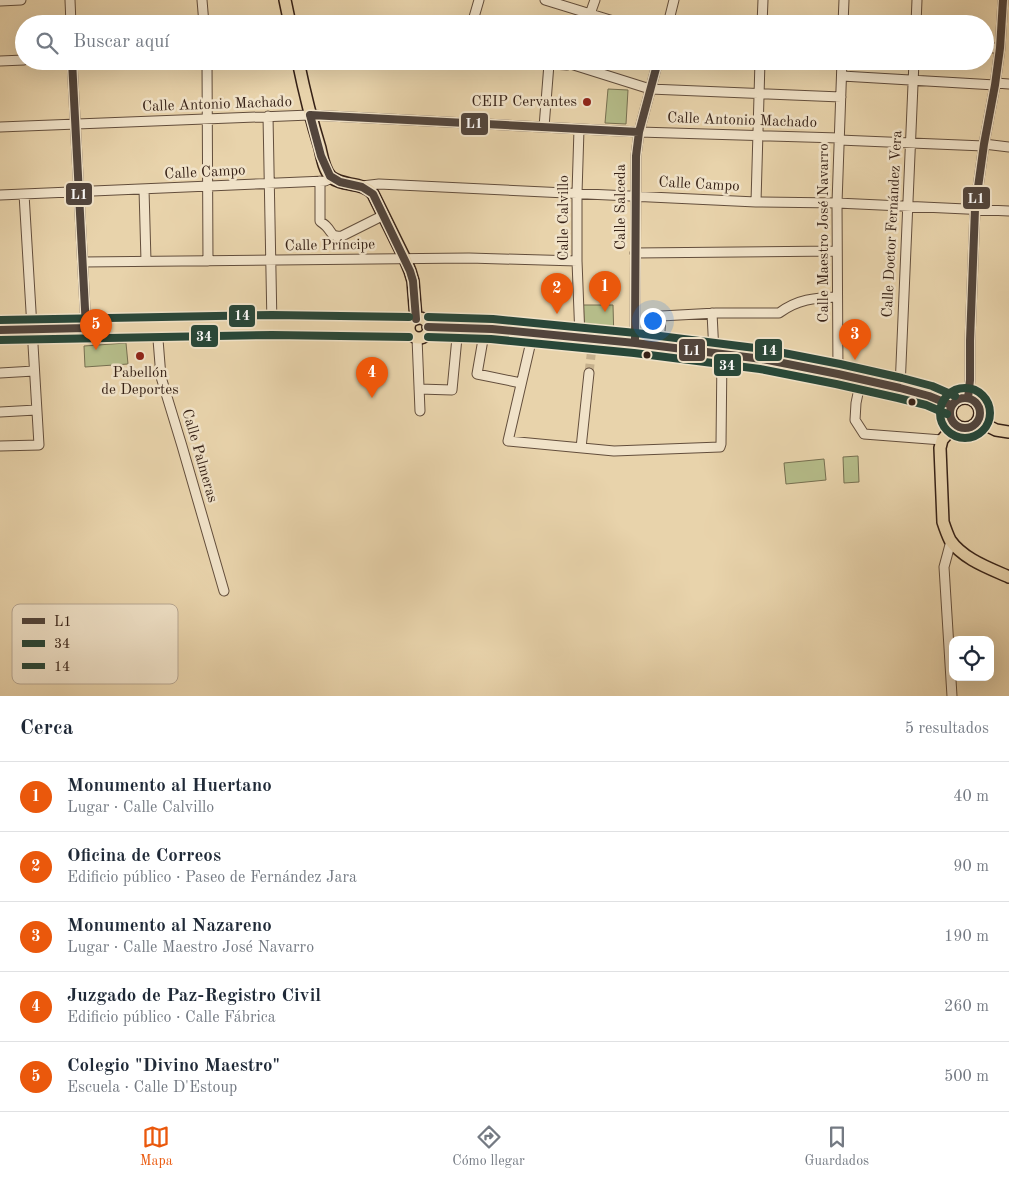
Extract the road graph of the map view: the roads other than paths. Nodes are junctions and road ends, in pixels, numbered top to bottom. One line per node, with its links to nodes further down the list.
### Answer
1 (21, 0): 13 (street)
2 (70, 0): 15 (street)
3 (202, 0): 16 (street)
4 (285, 0): 17 (main road)
5 (478, 0): 18 (street)
6 (545, 0): 14 (street)
7 (595, 0): 14 (street)
8 (674, 0): 20 (street)
9 (763, 0): 21 (street)
10 (844, 0): 22 (street)
11 (917, 0): 23 (street)
12 (1003, 0): 24 (street)
13 (0, 1)
14 (587, 13): 19 (street)
15 (71, 15)
16 (203, 15)
17 (288, 15)
18 (474, 15)
19 (592, 15)
20 (670, 15)
21 (762, 15)
22 (843, 15)
23 (916, 15)
24 (1005, 19): 26 (street)
25 (994, 48): 26 (street)
26 (1000, 48): 41 (street)
27 (15, 60): 28 (street)
28 (0, 61)
29 (73, 70): 49 (street)
30 (207, 70): 48 (street)
31 (300, 70): 46 (main road)
32 (549, 70): 51 (street)
33 (589, 70): 38 (street)
34 (655, 70): 43 (street, Calle Salceda)
35 (760, 70): 44 (street)
36 (842, 70): 39 (street, Calle Maestro José Navarro)
37 (914, 70): 40 (street, Calle Doctor Fernández Vera)
38 (592, 71): 43 (street)
39 (842, 76): 40 (street); 45 (street, Calle Maestro José Navarro)
40 (913, 80): 41 (street); 56 (street, Calle Doctor Fernández Vera)
41 (996, 84): 42 (street); 57 (street)
42 (1009, 84)
43 (650, 89): 44 (street); 53 (street, Calle Salceda)
44 (759, 93): 45 (street); 54 (street)
45 (841, 97): 55 (street, Calle Maestro José Navarro)
46 (310, 115): 47 (street, Calle Antonio Machado); 51 (street, Calle Antonio Machado); 59 (main road)
47 (268, 116): 48 (street, Calle Antonio Machado); 61 (street)
48 (207, 119): 49 (street, Calle Antonio Machado); 63 (street)
49 (76, 124): 50 (street, Calle Antonio Machado); 65 (street)
50 (0, 127)
51 (544, 127): 52 (street, Calle Antonio Machado)
52 (579, 129): 53 (street, Calle Antonio Machado); 66 (street, Calle Calvillo)
53 (639, 132): 54 (street, Calle Antonio Machado); 69 (street, Calle Salceda)
54 (758, 135): 55 (street, Calle Antonio Machado); 70 (street)
55 (839, 139): 56 (street, Calle Antonio Machado); 71 (street, Calle Maestro José Navarro)
56 (910, 143): 57 (street, Calle Antonio Machado); 72 (street, Calle Doctor Fernández Vera)
57 (984, 145): 58 (street, Calle Antonio Machado); 73 (street)
58 (1009, 147)
59 (332, 178): 60 (street, Calle Campo); 62 (main road)
60 (320, 181): 61 (street, Calle Campo); 75 (street)
61 (270, 184): 63 (street, Calle Campo); 79 (street)
62 (362, 186): 66 (street, Calle Campo); 75 (main road)
63 (207, 187): 64 (street, Calle Campo); 81 (street)
64 (144, 190): 65 (street, Calle Campo); 80 (street)
65 (79, 192): 67 (street, Calle Campo); 83 (street)
66 (577, 193): 69 (street, Calle Campo); 82 (street, Calle Calvillo)
67 (24, 194): 68 (street, Calle Campo); 93 (street)
68 (0, 195)
69 (635, 196): 70 (street, Calle Campo); 77 (street, Calle Salceda)
70 (756, 202): 71 (street, Calle Campo)
71 (837, 203): 72 (street, Calle Campo); 76 (street, Calle Maestro José Navarro)
72 (907, 206): 73 (street, Calle Campo); 107 (street, Calle Doctor Fernández Vera)
73 (975, 209): 74 (street, Calle Campo); 109 (street)
74 (1009, 211)
75 (384, 215): 78 (main road)
76 (837, 251): 77 (street); 84 (street, Calle Maestro José Navarro)
77 (635, 253): 98 (street, Calle Salceda)
78 (405, 259): 79 (street, Calle Príncipe); 82 (street, Calle Príncipe); 86 (main road)
79 (271, 260): 81 (street, Calle Príncipe); 87 (street)
80 (146, 261): 81 (street, Calle Príncipe); 83 (street, Calle Príncipe)
81 (208, 261)
82 (577, 261): 97 (street, Calle Calvillo)
83 (83, 262): 91 (street)
84 (837, 297): 85 (street); 104 (street, Calle Maestro José Navarro)
85 (712, 313): 99 (street); 100 (street)
86 (412, 323): 87 (main road); 89 (main road); 96 (main road)
87 (272, 325): 88 (main road)
88 (157, 327): 91 (main road); 122 (street, Calle Palmeras)
89 (428, 327): 90 (main road); 96 (main road)
90 (458, 327): 92 (main road); 108 (street)
91 (86, 328): 93 (main road)
92 (484, 328): 95 (main road); 106 (street)
93 (32, 329): 94 (main road); 101 (street)
94 (0, 330)
95 (533, 333): 97 (main road); 106 (street)
96 (418, 338): 108 (street)
97 (580, 338): 98 (main road)
98 (635, 343): 99 (main road)
99 (659, 346): 100 (main road)
100 (718, 353): 104 (main road); 119 (street)
101 (34, 371): 102 (street); 111 (street)
102 (0, 373)
103 (589, 373): 119 (street)
104 (838, 374): 105 (main road)
105 (861, 379): 107 (main road); 117 (street)
106 (521, 383): 119 (street)
107 (900, 388): 110 (main road)
108 (419, 389): 113 (street)
109 (968, 398): 110 (main road); 114 (main road)
110 (951, 405): 115 (main road)
111 (36, 410): 112 (street); 118 (street)
112 (0, 412)
113 (420, 412)
114 (978, 421): 115 (main road); 116 (main road)
115 (956, 425): 117 (main road)
116 (1009, 432)
117 (942, 440): 120 (main road)
118 (0, 446)
119 (581, 448)
120 (951, 541): 121 (main road); 123 (street)
121 (1009, 577)
122 (224, 592)
123 (952, 696)

